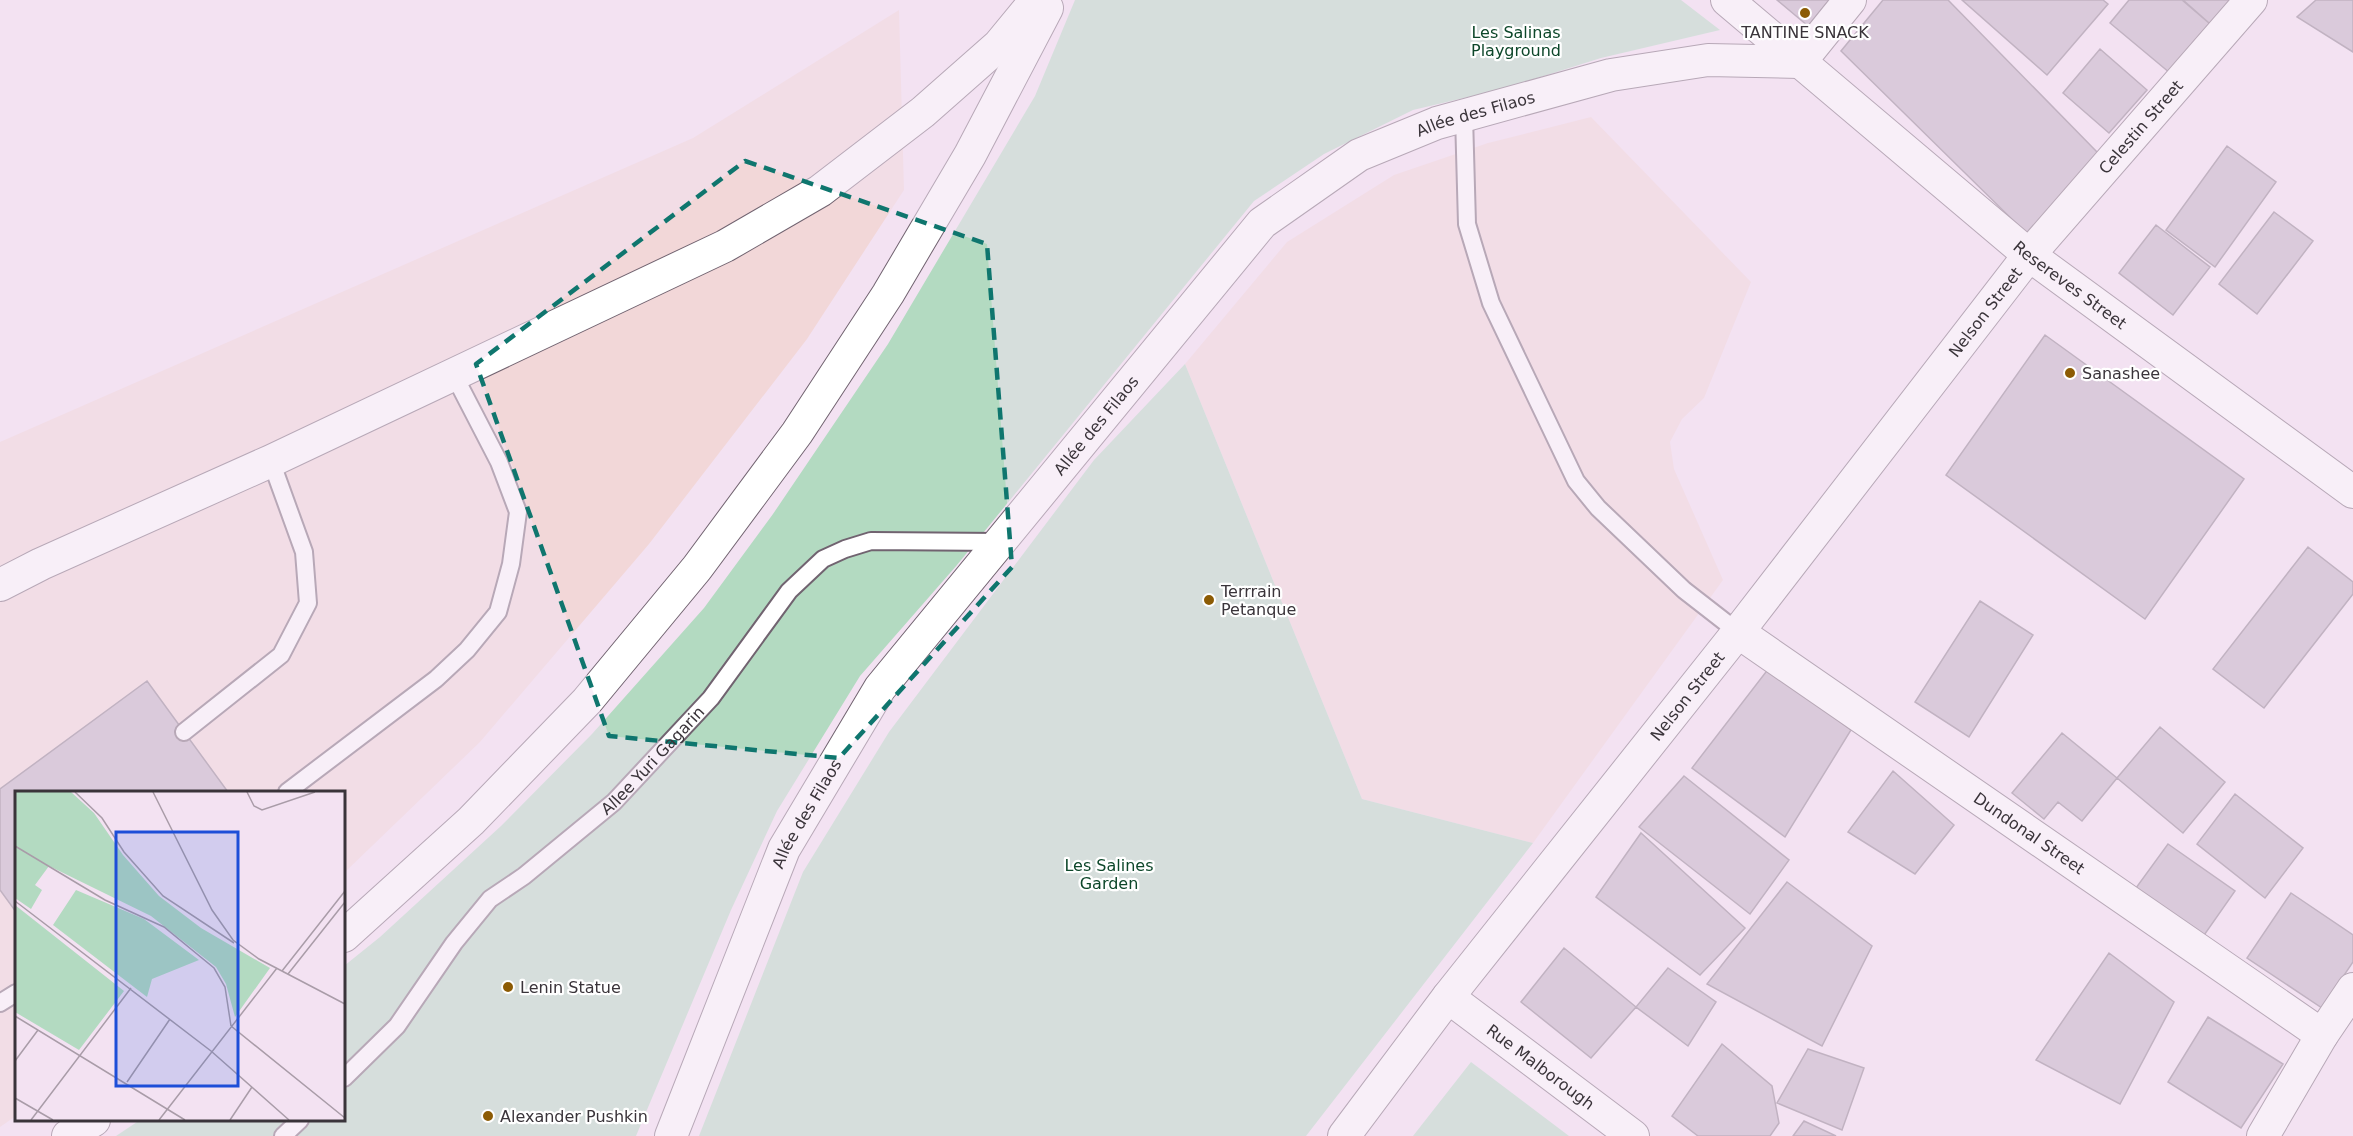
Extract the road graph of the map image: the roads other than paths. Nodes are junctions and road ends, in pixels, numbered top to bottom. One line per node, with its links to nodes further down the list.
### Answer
1 (1036, 0): 9 (street)
2 (1051, 0): 17 (street)
3 (1727, 0): 6 (street, Resereves Street)
4 (1850, 0): 6 (street)
5 (2251, 0): 8 (street, Celestin Street)
6 (1800, 62): 7 (street, Allée des Filaos); 8 (street, Resereves Street)
7 (1464, 116): 12 (street, Allée des Filaos); 14 (lane)
8 (2029, 255): 11 (street, Resereves Street); 14 (street, Nelson Street)
9 (454, 375): 10 (street); 16 (lane)
10 (271, 461): 13 (street); 15 (lane)
11 (2353, 492)
12 (1001, 542): 23 (lane, Allee Yuri Gagarin); 28 (street, Allée des Filaos)
13 (0, 585)
14 (1738, 632): 20 (street, Nelson Street); 22 (street, Dundonal Street)
15 (184, 732)
16 (288, 791)
17 (345, 935)
18 (2353, 989): 22 (street)
19 (15, 994): 21 (lane)
20 (1448, 997): 29 (street, Nelson Street); 30 (street, Rue Malborough)
21 (0, 1004)
22 (2322, 1035): 31 (street)
23 (345, 1077)
24 (91, 1121): 26 (street)
25 (298, 1121): 27 (lane)
26 (68, 1136)
27 (282, 1136)
28 (671, 1136)
29 (1344, 1136)
30 (1633, 1136)
31 (2263, 1136)

